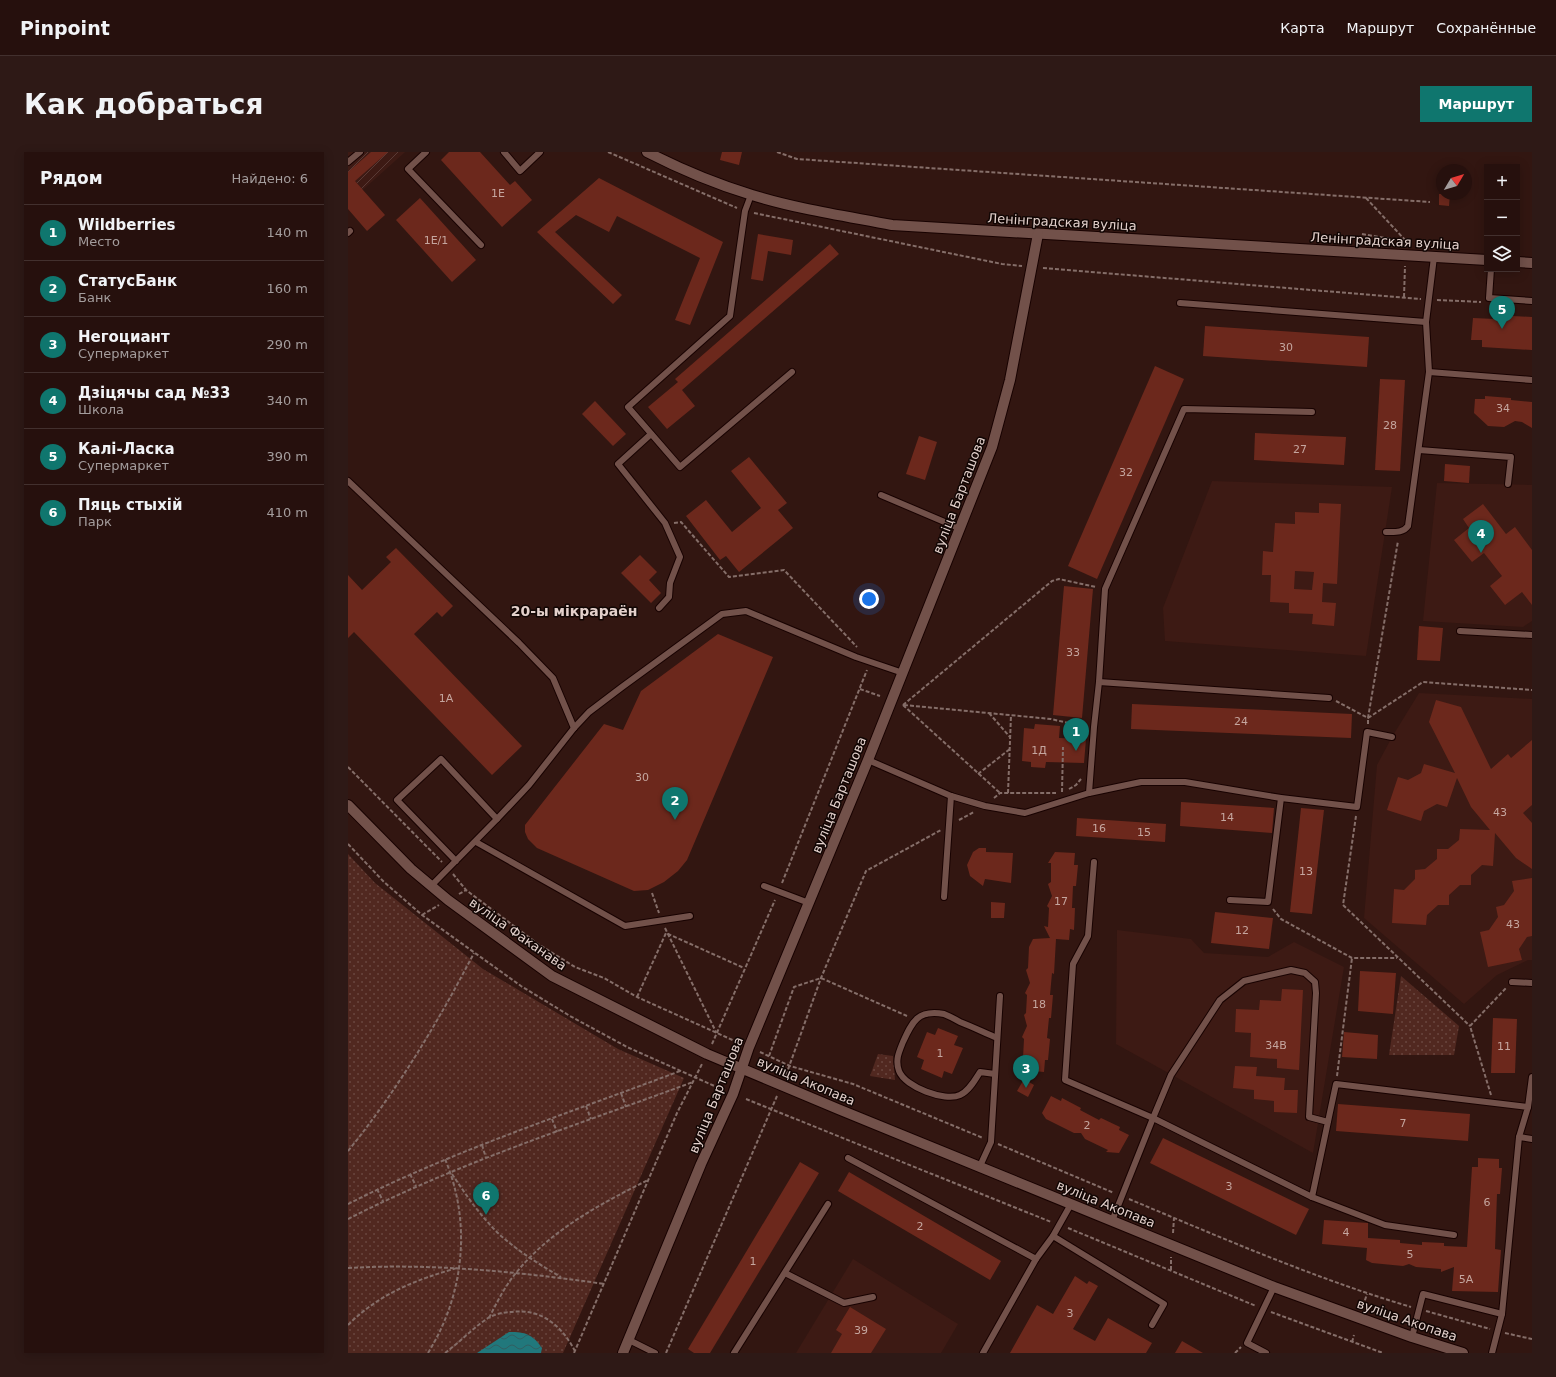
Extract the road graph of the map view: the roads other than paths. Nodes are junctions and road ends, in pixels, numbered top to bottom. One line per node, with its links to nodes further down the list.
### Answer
1 (360, 152): 6 (lane)
2 (426, 152): 9 (lane)
3 (504, 152): 4 (lane)
4 (540, 152)
5 (647, 152): 7 (main road, Ленінградская вуліца)
6 (348, 162)
7 (751, 195): 8 (main road, Ленінградская вуліца); 22 (lane)
8 (1038, 234): 10 (main road, Ленінградская вуліца); 27 (main road, вуліца Барташова)
9 (480, 245)
10 (1434, 257): 11 (main road, Ленінградская вуліца); 17 (lane)
11 (1484, 260)
12 (1520, 262): 13 (main road)
13 (1532, 263)
14 (1492, 272): 15 (lane)
15 (1532, 301)
16 (1180, 303): 17 (lane)
17 (1426, 322): 19 (lane)
18 (792, 372): 22 (lane)
19 (1429, 372): 20 (lane); 23 (lane)
20 (1532, 380)
21 (1312, 412): 33 (lane)
22 (651, 434): 29 (lane)
23 (1418, 450): 25 (lane); 28 (lane)
24 (348, 481): 35 (lane)
25 (1508, 484)
26 (881, 495): 27 (lane)
27 (961, 529): 32 (main road, вуліца Барташова)
28 (1386, 532)
29 (659, 608)
30 (1460, 631): 31 (lane)
31 (1532, 635)
32 (903, 673): 35 (lane); 37 (main road, вуліца Барташова)
33 (1099, 682): 34 (lane); 38 (lane)
34 (1329, 698)
35 (574, 728): 42 (lane)
36 (1392, 737): 40 (lane)
37 (868, 760): 39 (lane); 50 (main road, вуліца Барташова)
38 (1089, 793): 39 (lane); 40 (lane)
39 (951, 796): 48 (lane)
40 (1281, 798): 49 (lane)
41 (348, 805): 46 (main road, вуліца Факанава)
42 (497, 819): 43 (lane); 44 (lane)
43 (476, 842): 44 (lane); 51 (lane)
44 (456, 861): 46 (lane)
45 (1094, 862): 60 (lane)
46 (431, 886): 56 (main road, вуліца Факанава)
47 (764, 886): 50 (lane)
48 (944, 897)
49 (1230, 900)
50 (809, 903): 56 (main road, вуліца Барташова)
51 (690, 916)
52 (1512, 982): 53 (lane)
53 (1532, 983)
54 (1000, 996): 55 (lane)
55 (997, 1038): 57 (lane); 57 (lane)
56 (742, 1068): 65 (main road, вуліца Акопава); 79 (main road, вуліца Барташова)
57 (995, 1074): 65 (lane)
58 (1532, 1077): 59 (lane)
59 (1528, 1107): 61 (lane); 62 (lane)
60 (1153, 1118): 61 (lane); 66 (lane); 69 (lane)
61 (1328, 1122): 66 (lane)
62 (1519, 1137): 63 (lane); 76 (lane)
63 (1532, 1139)
64 (848, 1158): 72 (lane)
65 (980, 1166): 68 (main road, вуліца Акопава)
66 (1312, 1197): 70 (lane)
67 (828, 1204): 73 (lane)
68 (1071, 1204): 69 (main road, вуліца Акопава); 71 (lane)
69 (1112, 1221): 74 (main road, вуліца Акопава)
70 (1454, 1235)
71 (1053, 1236): 72 (lane); 77 (lane)
72 (1036, 1259): 83 (lane)
73 (785, 1273): 75 (lane); 82 (lane)
74 (1274, 1287): 78 (main road, вуліца Акопава); 84 (lane)
75 (873, 1297)
76 (1502, 1314): 78 (lane); 86 (lane)
77 (1152, 1325)
78 (1412, 1337): 85 (main road, вуліца Акопава)
79 (629, 1340): 80 (main road, вуліца Барташова); 81 (lane)
80 (623, 1353)
81 (655, 1353)
82 (734, 1353)
83 (984, 1353)
84 (1266, 1353)
85 (1464, 1353)
86 (1492, 1353)

